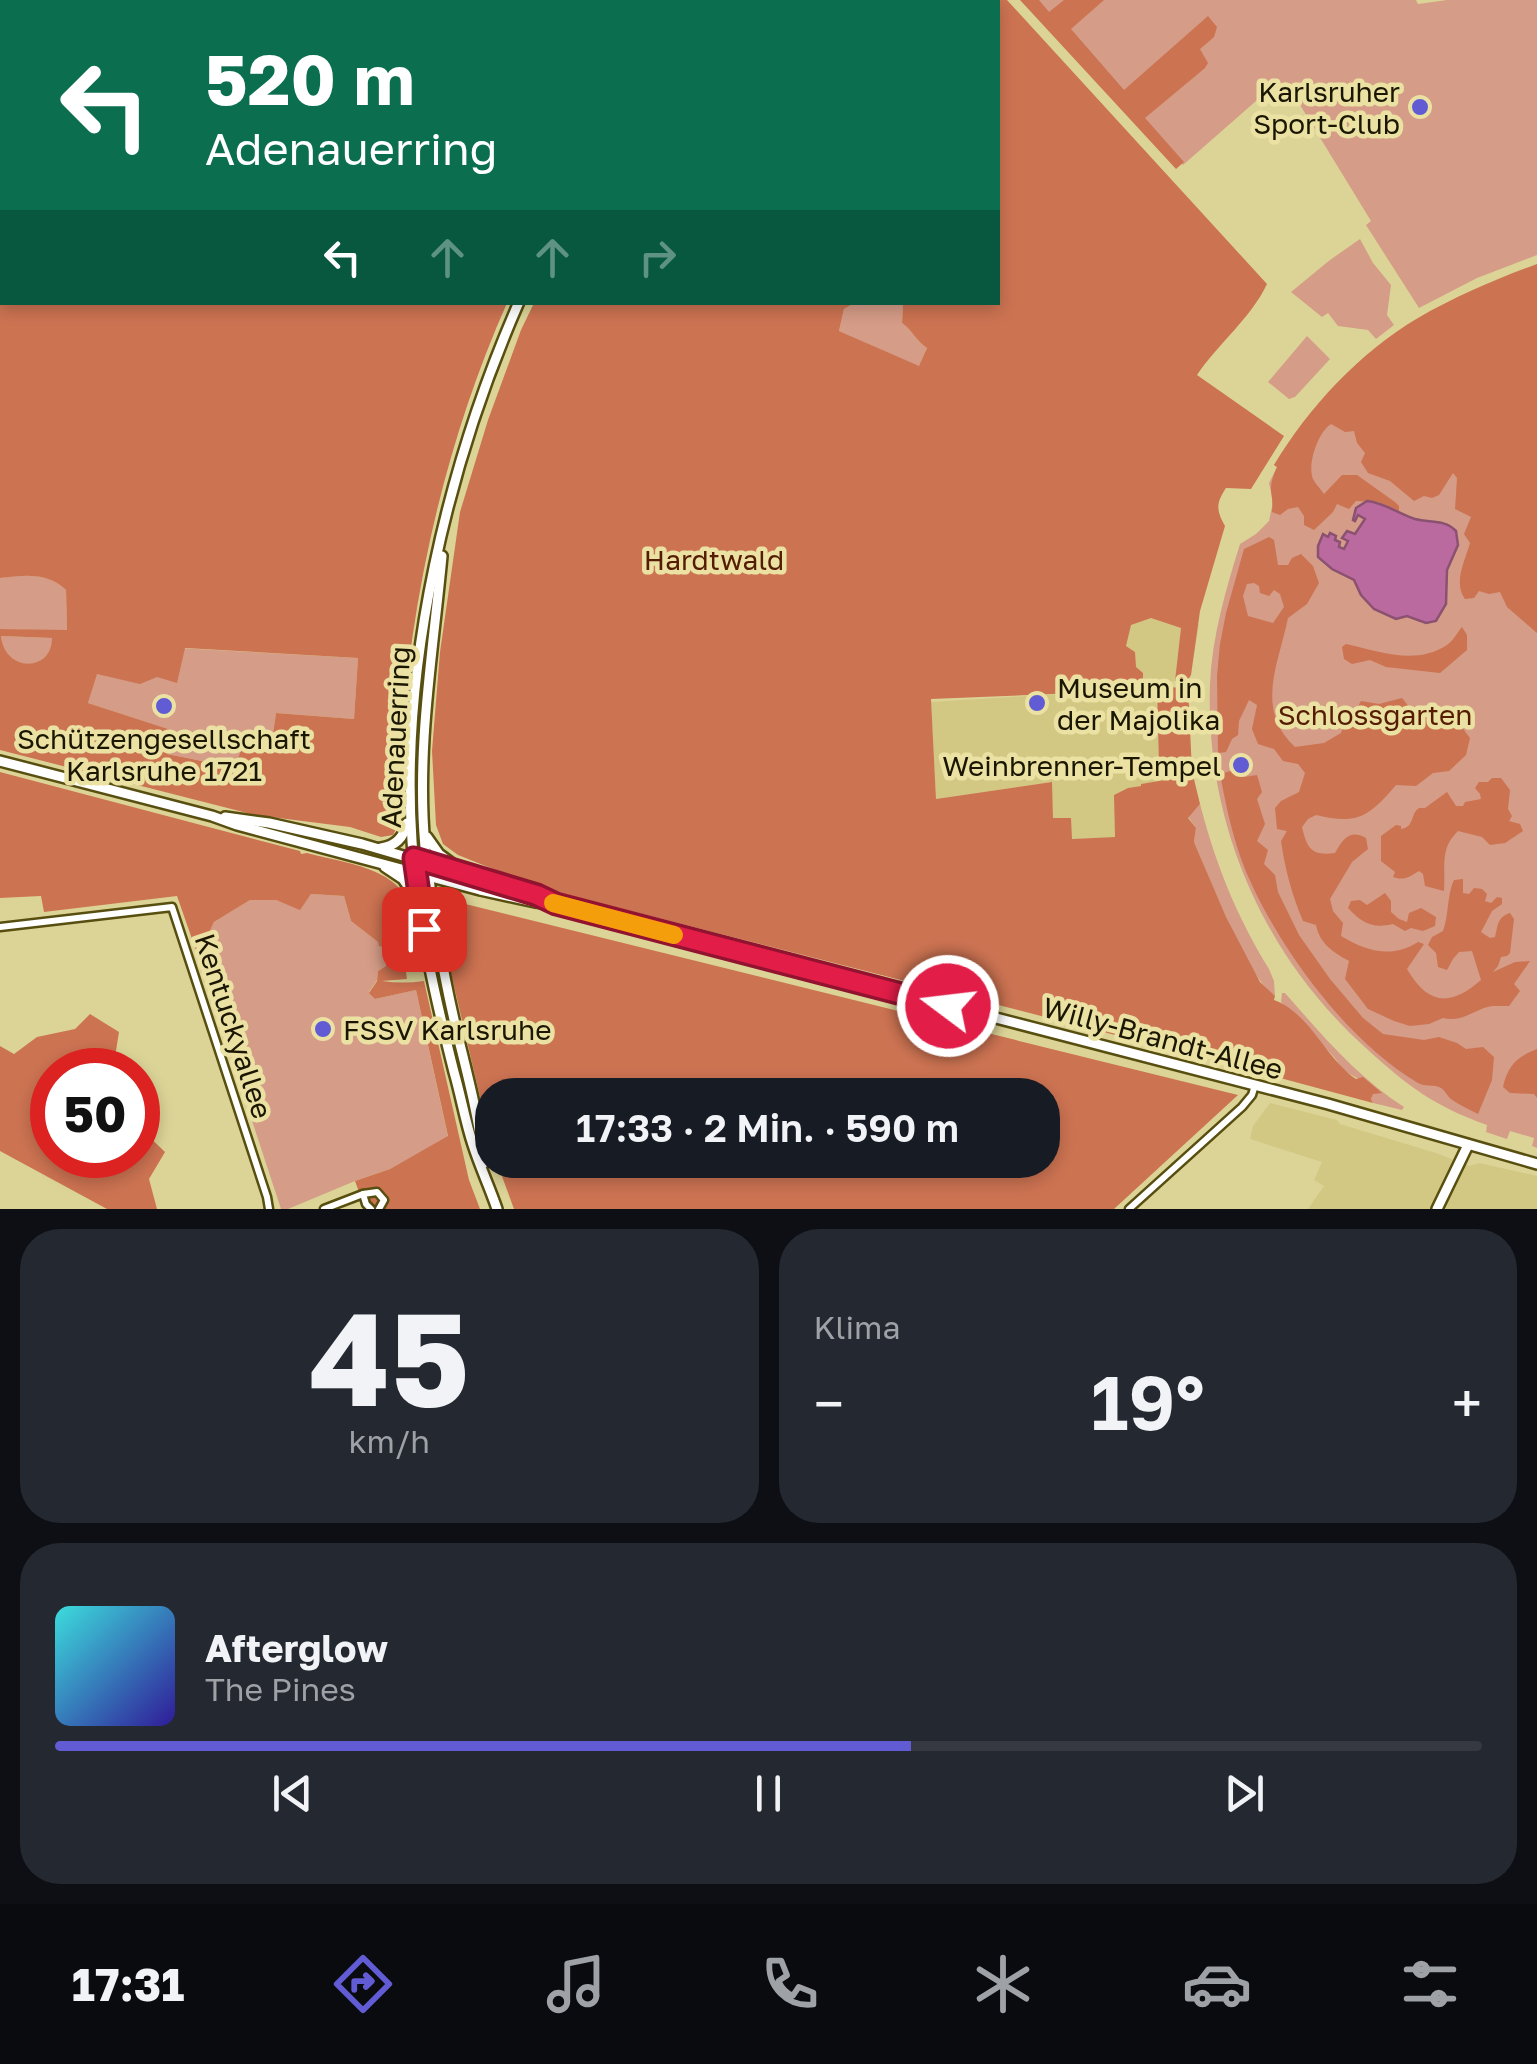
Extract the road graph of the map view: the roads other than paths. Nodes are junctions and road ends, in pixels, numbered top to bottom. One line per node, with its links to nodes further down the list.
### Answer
1 (517, 305): 2 (main road, Adenauerring)
2 (444, 532): 4 (main road, Adenauerring); 6 (main road, Adenauerring)
3 (0, 761): 5 (main road, Willy-Brandt-Allee)
4 (411, 810): 7 (main road); 8 (main road, Adenauerring)
5 (212, 816): 7 (main road, Willy-Brandt-Allee); 9 (main road, Willy-Brandt-Allee)
6 (424, 832): 10 (main road, Adenauerring); 12 (main road)
7 (379, 848): 8 (main road, Willy-Brandt-Allee)
8 (414, 858): 10 (main road, Willy-Brandt-Allee); 11 (main road, Adenauerring)
9 (378, 862): 11 (main road, Willy-Brandt-Allee); 15 (main road)
10 (427, 862): 12 (main road, Willy-Brandt-Allee); 13 (main road, Adenauerring)
11 (415, 872): 13 (main road, Willy-Brandt-Allee); 15 (main road, Adenauerring)
12 (469, 875): 14 (main road, Willy-Brandt-Allee)
13 (429, 876): 14 (main road, Willy-Brandt-Allee); 18 (main road, Adenauerring)
14 (556, 904): 17 (main road, Willy-Brandt-Allee)
15 (420, 905): 20 (main road, Adenauerring)
16 (0, 928): 24 (street, Kentuckyallee)
17 (1255, 1085): 19 (main road, Willy-Brandt-Allee); 29 (street)
18 (475, 1107)
19 (1468, 1145): 21 (main road, Willy-Brandt-Allee); 30 (main road)
20 (475, 1150)
21 (1534, 1162)
22 (487, 1178): 28 (main road, Adenauerring)
23 (363, 1194): 25 (street); 26 (street); 27 (street)
24 (269, 1209)
25 (324, 1209)
26 (371, 1209)
27 (379, 1209)
28 (498, 1209)
29 (1129, 1209)
30 (1438, 1209)

